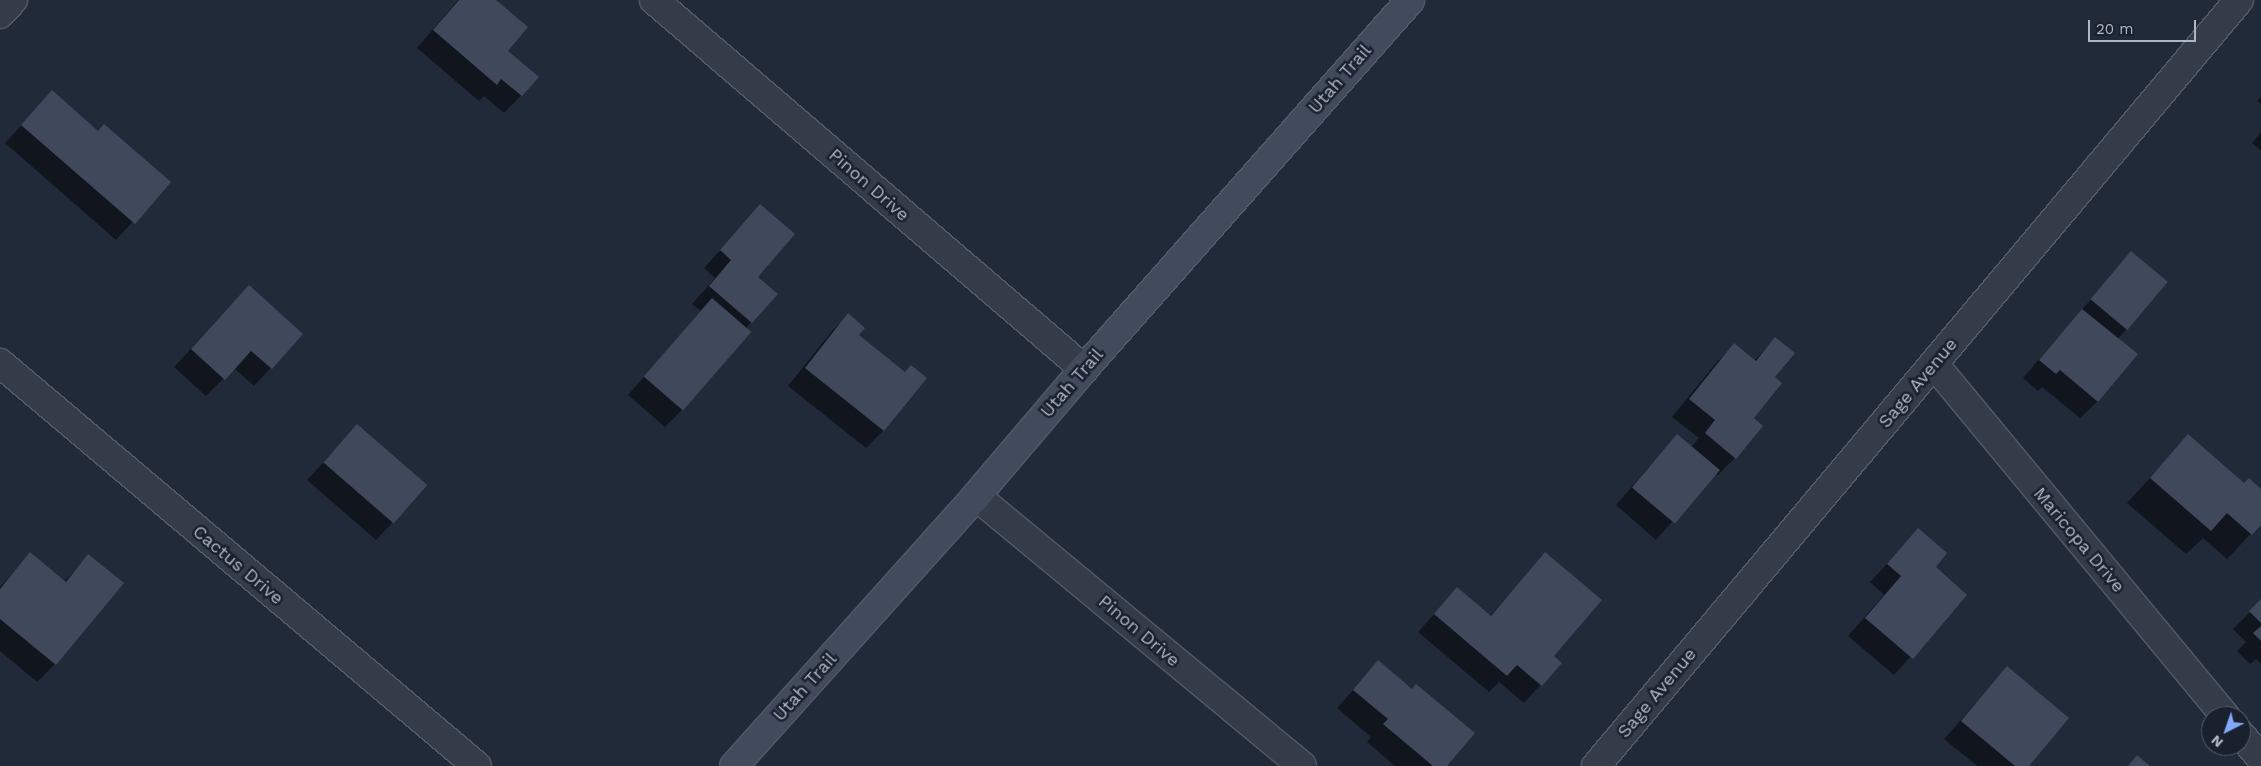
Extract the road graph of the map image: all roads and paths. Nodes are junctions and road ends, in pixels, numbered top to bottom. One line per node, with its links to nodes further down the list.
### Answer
1 (13, 0): 5 (street)
2 (654, 0): 8 (street, Pinon Drive)
3 (1410, 0): 8 (main road, Utah Trail)
4 (2239, 0): 7 (street, Sage Avenue)
5 (0, 14)
6 (0, 363): 13 (street, Cactus Drive)
7 (1934, 364): 10 (street, Maricopa Drive); 16 (street, Sage Avenue)
8 (1084, 369): 9 (main road, Utah Trail)
9 (976, 496): 14 (main road, Utah Trail); 15 (street, Pinon Drive)
10 (2217, 706)
11 (2251, 746): 12 (street)
12 (2261, 758)
13 (477, 766)
14 (734, 766)
15 (1302, 766)
16 (1596, 766)

